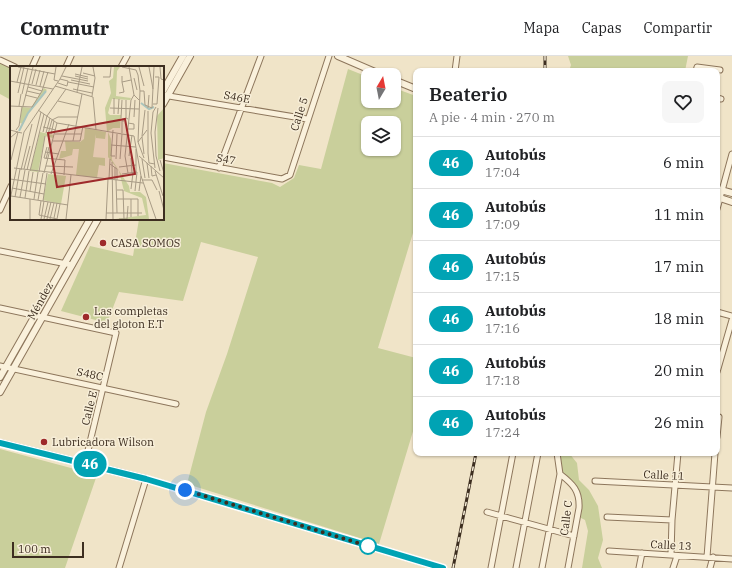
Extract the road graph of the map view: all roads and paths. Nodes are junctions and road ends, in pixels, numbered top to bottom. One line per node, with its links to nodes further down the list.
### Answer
1 (9, 56): 12 (street)
2 (37, 56): 14 (street)
3 (71, 56): 15 (street)
4 (127, 56): 16 (street)
5 (183, 56): 21 (street)
6 (190, 56): 21 (street)
7 (261, 56): 22 (street)
8 (329, 56): 23 (street, Calle 5)
9 (338, 56): 17 (street)
10 (457, 56): 18 (street)
11 (0, 60): 12 (street)
12 (6, 63): 13 (street)
13 (13, 66)
14 (32, 66)
15 (66, 66)
16 (122, 66)
17 (366, 68)
18 (455, 68)
19 (401, 83): 20 (street)
20 (413, 88)
21 (165, 94): 22 (street, S46E)
22 (242, 108): 23 (street, S46E); 26 (street)
23 (307, 119): 27 (street, Calle 5)
24 (732, 154): 28 (street)
25 (164, 157): 26 (street, S47)
26 (219, 168): 27 (street, S47)
27 (286, 178)
28 (720, 187)
29 (720, 190): 30 (street)
30 (732, 193)
31 (9, 196): 34 (street)
32 (720, 199): 33 (street)
33 (732, 202)
34 (0, 210)
35 (89, 220): 38 (street, Méndez)
36 (97, 220): 39 (street, Méndez)
37 (0, 251): 38 (street)
38 (65, 263): 39 (street); 42 (street, Méndez)
39 (72, 265): 44 (street, Méndez)
40 (0, 308): 42 (street)
41 (720, 313): 43 (street)
42 (35, 316): 44 (street); 47 (street, Méndez)
43 (732, 316)
44 (42, 317): 48 (street, Méndez); 50 (street, Calle E)
45 (732, 320): 46 (street)
46 (720, 362)
47 (3, 367): 48 (street, S48C); 49 (street, Méndez)
48 (13, 369): 50 (street, S48C); 51 (street, Méndez)
49 (0, 377)
50 (104, 388): 52 (street, S48C); 59 (street, Calle E)
51 (0, 392)
52 (176, 404)
53 (0, 443): 59 (street)
54 (512, 456): 67 (street)
55 (537, 456): 70 (street)
56 (557, 456): 60 (street)
57 (678, 456): 63 (street)
58 (716, 456): 64 (street)
59 (85, 463): 61 (street)
60 (560, 474): 71 (street); 72 (street, Calle C)
61 (146, 479): 78 (street); 79 (street)
62 (595, 481): 63 (street, Calle 11)
63 (676, 485): 64 (street, Calle 11); 69 (street)
64 (712, 487): 65 (street, Calle 11); 76 (street)
65 (732, 488)
66 (487, 512): 67 (street)
67 (501, 515): 70 (street); 80 (street)
68 (607, 516): 69 (street)
69 (672, 520): 75 (street)
70 (524, 522): 71 (street); 81 (street)
71 (550, 529): 72 (street); 82 (street)
72 (574, 536): 83 (street, Calle C)
73 (609, 551): 74 (street, Calle 13)
74 (642, 553): 75 (street, Calle 13); 84 (street)
75 (674, 555): 76 (street, Calle 13); 85 (street)
76 (710, 557): 77 (street, Calle 13); 86 (street)
77 (732, 558)
78 (119, 568)
79 (443, 568)
80 (491, 568)
81 (516, 568)
82 (542, 568)
83 (568, 568)
84 (639, 568)
85 (673, 568)
86 (710, 568)

